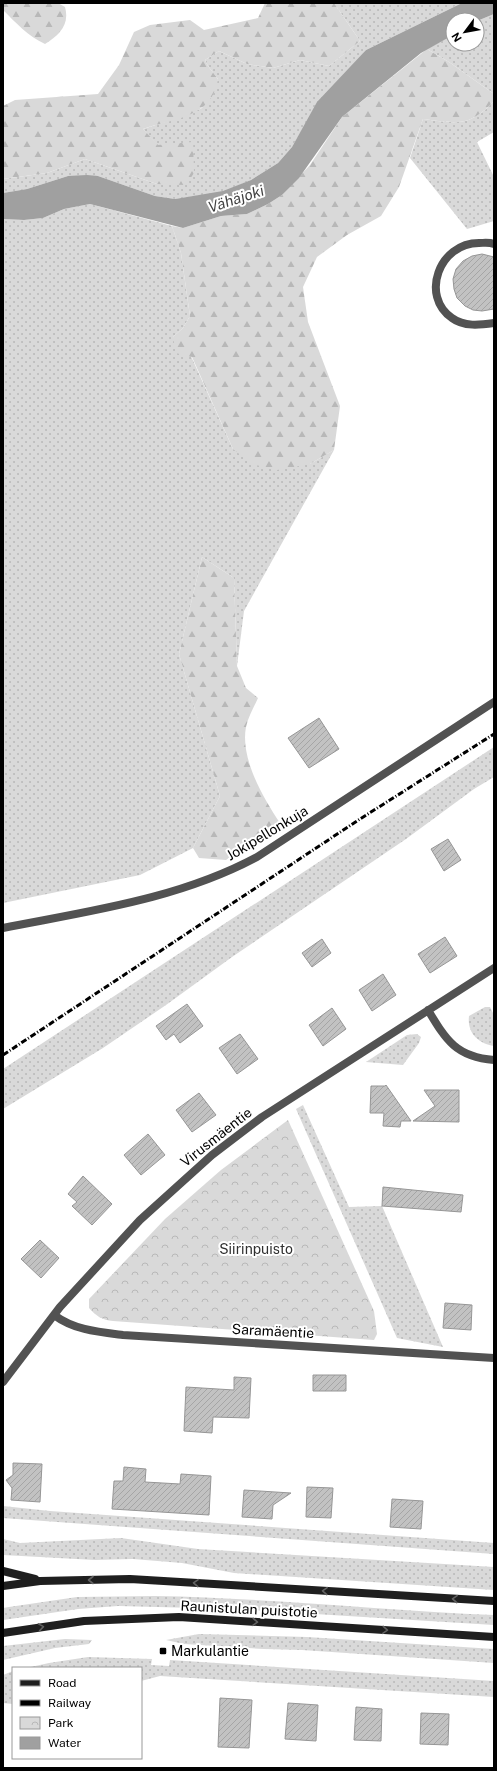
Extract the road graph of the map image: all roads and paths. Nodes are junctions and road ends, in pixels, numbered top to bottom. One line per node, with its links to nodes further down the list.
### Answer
1 (494, 244): 2 (street)
2 (494, 323)
3 (494, 702): 4 (street, Jokipellonkuja)
4 (3, 928)
5 (494, 968): 6 (street, Virusmäentie)
6 (428, 1010): 7 (street); 8 (street, Virusmäentie)
7 (494, 1060)
8 (54, 1315): 9 (street, Saramäentie); 10 (street, Virusmäentie)
9 (494, 1358)
10 (3, 1382)
11 (3, 1571): 12 (main road)
12 (40, 1581): 13 (main road, Raunistulan puistotie); 14 (main road, Raunistulan puistotie, one-way to 12)
13 (3, 1586)
14 (494, 1601)
15 (3, 1633): 16 (main road, Raunistulan puistotie, one-way to 16)
16 (494, 1637)

